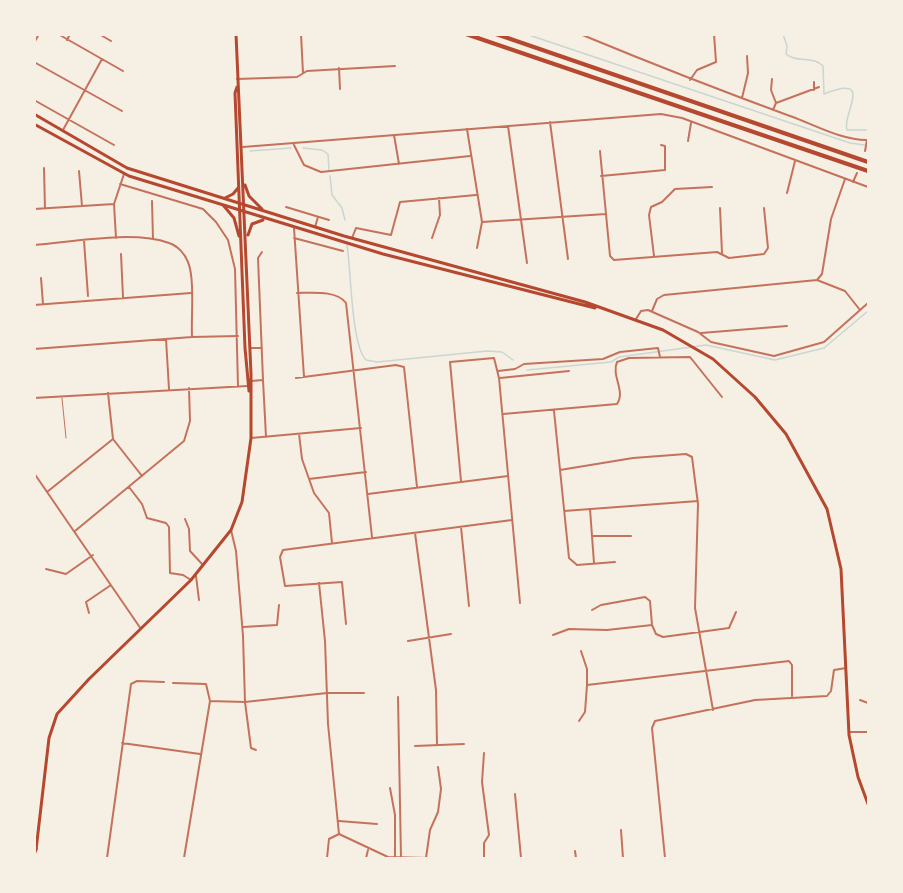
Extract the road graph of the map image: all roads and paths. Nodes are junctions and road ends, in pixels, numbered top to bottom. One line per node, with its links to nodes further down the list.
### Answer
1 (39, 34): 13 (street)
2 (58, 34): 11 (street)
3 (70, 34): 11 (street)
4 (99, 34): 12 (street)
5 (236, 34): 21 (main road)
6 (301, 34): 20 (street)
7 (466, 34): 58 (highway)
8 (496, 34): 54 (highway)
9 (580, 34): 23 (street)
10 (714, 34): 23 (street)
11 (67, 40): 15 (street)
12 (111, 41)
13 (34, 43)
14 (747, 56): 30 (street)
15 (102, 59): 19 (street); 28 (street)
16 (34, 62): 28 (street)
17 (395, 66): 18 (street)
18 (339, 68): 20 (street); 27 (street)
19 (123, 71)
20 (303, 73): 21 (street)
21 (237, 78): 25 (main road)
22 (772, 79): 32 (street)
23 (690, 80): 30 (street)
24 (814, 82): 29 (street)
25 (237, 87): 49 (main road); 66 (main road)
26 (819, 87): 29 (street)
27 (340, 89)
28 (85, 90): 34 (street); 36 (street)
29 (814, 90): 32 (street)
30 (742, 98): 33 (street)
31 (34, 100): 36 (street)
32 (776, 104): 33 (street)
33 (773, 110): 44 (street)
34 (122, 111)
35 (34, 114): 42 (main road)
36 (69, 120): 42 (street); 46 (street)
37 (550, 122): 38 (street); 40 (street); 89 (street)
38 (691, 122): 45 (street); 53 (street)
39 (34, 124): 60 (main road)
40 (508, 125): 41 (street); 92 (street)
41 (467, 128): 43 (street); 52 (street)
42 (62, 131): 71 (main road)
43 (394, 134): 47 (street); 55 (street)
44 (868, 140): 51 (street)
45 (688, 141)
46 (114, 145)
47 (294, 145): 49 (street); 55 (street)
48 (662, 145): 61 (street)
49 (243, 147): 63 (main road)
50 (600, 151): 61 (street)
51 (865, 151)
52 (470, 156): 55 (street); 70 (street)
53 (795, 161): 62 (street); 69 (street)
54 (868, 162)
55 (399, 164)
56 (44, 168): 83 (street)
57 (79, 171): 78 (street)
58 (868, 171)
59 (857, 173): 64 (street)
60 (124, 174): 65 (street); 76 (main road)
61 (601, 176): 87 (street)
62 (846, 180): 64 (street); 114 (street)
63 (244, 181): 77 (main road); 85 (main road)
64 (854, 182): 68 (street)
65 (120, 184): 75 (street); 129 (street)
66 (238, 187): 71 (main road); 74 (main road)
67 (712, 187): 110 (street)
68 (868, 187)
69 (788, 194)
70 (476, 195): 72 (street); 93 (street)
71 (223, 198): 74 (main road)
72 (439, 198): 98 (street); 99 (street)
73 (152, 201): 100 (street)
74 (239, 203): 77 (main road); 84 (main road)
75 (114, 204): 78 (street); 96 (street)
76 (222, 205): 84 (main road); 103 (main road)
77 (245, 205): 85 (main road); 86 (main road)
78 (82, 206): 83 (street)
79 (286, 207): 88 (street)
80 (720, 208): 108 (street)
81 (764, 208): 108 (street)
82 (34, 209): 83 (street)
83 (45, 209)
84 (239, 211): 86 (main road); 103 (main road)
85 (267, 212): 94 (main road)
86 (245, 213): 90 (main road); 101 (main road)
87 (606, 214): 89 (street); 110 (street)
88 (318, 217): 91 (street); 94 (street)
89 (563, 217): 92 (street); 111 (street)
90 (265, 220): 95 (main road); 101 (main road)
91 (329, 220)
92 (522, 220): 93 (street); 112 (street)
93 (482, 222): 105 (street)
94 (315, 227): 98 (main road)
95 (294, 228): 97 (street); 122 (main road)
96 (116, 238): 100 (street); 102 (street)
97 (294, 238): 106 (street); 116 (street)
98 (352, 238): 122 (main road)
99 (432, 238)
100 (153, 239): 115 (street)
101 (246, 239): 131 (main road)
102 (84, 241): 104 (street); 117 (street)
103 (241, 243): 143 (main road)
104 (34, 245)
105 (477, 248)
106 (343, 251)
107 (262, 252): 132 (street)
108 (722, 253): 110 (street)
109 (121, 254): 118 (street)
110 (654, 257)
111 (568, 259)
112 (526, 263)
113 (41, 278): 120 (street)
114 (817, 280): 123 (street); 124 (street)
115 (190, 293): 118 (street); 128 (street)
116 (297, 293): 135 (street); 138 (street)
117 (88, 296)
118 (123, 297): 120 (street)
119 (868, 303): 123 (street)
120 (43, 304): 121 (street)
121 (34, 305)
122 (603, 309): 125 (main road)
123 (860, 310): 127 (street)
124 (652, 311): 125 (street); 127 (street)
125 (636, 319): 210 (main road)
126 (788, 326): 127 (street)
127 (700, 333)
128 (192, 336): 129 (street); 130 (street)
129 (238, 336): 144 (street)
130 (166, 339): 133 (street); 146 (street)
131 (250, 348): 132 (street); 142 (main road)
132 (262, 348): 141 (street)
133 (34, 349)
134 (660, 356): 136 (street); 150 (street); 152 (street)
135 (355, 370): 138 (street); 154 (street); 168 (street)
136 (498, 371): 140 (street); 166 (street)
137 (569, 371): 140 (street)
138 (304, 377): 139 (street)
139 (296, 378)
140 (499, 378): 153 (street)
141 (263, 380): 142 (street); 156 (street)
142 (251, 381): 148 (main road)
143 (248, 386): 144 (street); 148 (main road)
144 (238, 387): 145 (street)
145 (189, 388): 146 (street); 163 (street)
146 (169, 389): 147 (street)
147 (108, 393): 149 (street); 159 (street)
148 (250, 394): 158 (main road)
149 (62, 396): 151 (street); 157 (lane)
150 (722, 397)
151 (34, 398)
152 (554, 411): 153 (street); 160 (street)
153 (502, 414): 164 (street)
154 (362, 428): 155 (street); 161 (street)
155 (298, 434): 156 (street); 165 (street)
156 (266, 437): 158 (street)
157 (66, 438)
158 (251, 438): 177 (main road)
159 (113, 439): 163 (street); 169 (street)
160 (560, 470): 171 (street); 173 (street)
161 (366, 472): 165 (street); 170 (street)
162 (35, 475): 169 (street)
163 (142, 476): 167 (street)
164 (508, 477): 166 (street); 175 (street)
165 (309, 479): 183 (street)
166 (461, 481): 168 (street)
167 (129, 487): 178 (street); 190 (street)
168 (417, 487): 170 (street)
169 (47, 492): 178 (street)
170 (368, 494): 182 (street)
171 (698, 501): 172 (street); 204 (street)
172 (590, 509): 173 (street); 180 (street)
173 (564, 511): 186 (street)
174 (185, 519): 187 (street)
175 (512, 520): 176 (street); 194 (street)
176 (461, 526): 179 (street); 196 (street)
177 (231, 530): 187 (main road); 202 (street)
178 (75, 531): 184 (street)
179 (416, 533): 182 (street); 207 (street)
180 (592, 536): 181 (street); 186 (street)
181 (631, 536)
182 (372, 537): 183 (street)
183 (332, 543): 191 (street)
184 (93, 555): 188 (street); 192 (street)
185 (615, 562): 186 (street)
186 (594, 563)
187 (203, 565): 189 (main road)
188 (46, 569)
189 (195, 575): 190 (main road); 193 (street)
190 (191, 580): 203 (main road)
191 (319, 582): 200 (street); 215 (street)
192 (111, 585): 199 (street); 203 (street)
193 (199, 600)
194 (520, 603)
195 (279, 605): 202 (street)
196 (469, 606)
197 (592, 610): 201 (street)
198 (736, 612): 204 (street)
199 (89, 613)
200 (346, 624)
201 (652, 625): 204 (street); 206 (street)
202 (243, 627): 222 (street)
203 (141, 629): 245 (main road)
204 (700, 631): 211 (street)
205 (451, 634): 207 (street)
206 (553, 635)
207 (429, 637): 208 (street); 230 (street)
208 (408, 641)
209 (581, 651): 214 (street)
210 (846, 668): 217 (street); 226 (main road)
211 (708, 670): 214 (street); 217 (street); 224 (street)
212 (164, 682): 228 (street)
213 (173, 683): 221 (street)
214 (587, 685): 225 (street)
215 (327, 693): 216 (street); 222 (street); 239 (street)
216 (364, 693)
217 (792, 696): 224 (street)
218 (868, 696): 223 (street)
219 (398, 697): 251 (street)
220 (860, 700): 223 (street)
221 (210, 701): 222 (street); 234 (street)
222 (245, 702): 232 (street)
223 (868, 702)
224 (713, 710): 257 (street)
225 (579, 721)
226 (849, 732): 227 (street); 238 (main road)
227 (868, 732)
228 (122, 743): 234 (street); 246 (street)
229 (464, 744): 230 (street)
230 (437, 745): 231 (street)
231 (415, 746)
232 (256, 750)
233 (484, 753): 253 (street)
234 (200, 754): 247 (street)
235 (438, 767): 252 (street)
236 (390, 788): 250 (street)
237 (515, 794): 254 (street)
238 (868, 804)
239 (339, 821): 240 (street); 242 (street)
240 (377, 824)
241 (621, 830): 256 (street)
242 (339, 834): 243 (street); 248 (street)
243 (368, 850): 249 (street); 250 (street)
244 (576, 851): 255 (street)
245 (35, 853)
246 (107, 858)
247 (184, 858)
248 (327, 858)
249 (366, 858)
250 (395, 858): 251 (street)
251 (401, 858): 252 (street)
252 (427, 858)
253 (484, 858)
254 (521, 858)
255 (576, 858)
256 (623, 858)
257 (665, 858)

